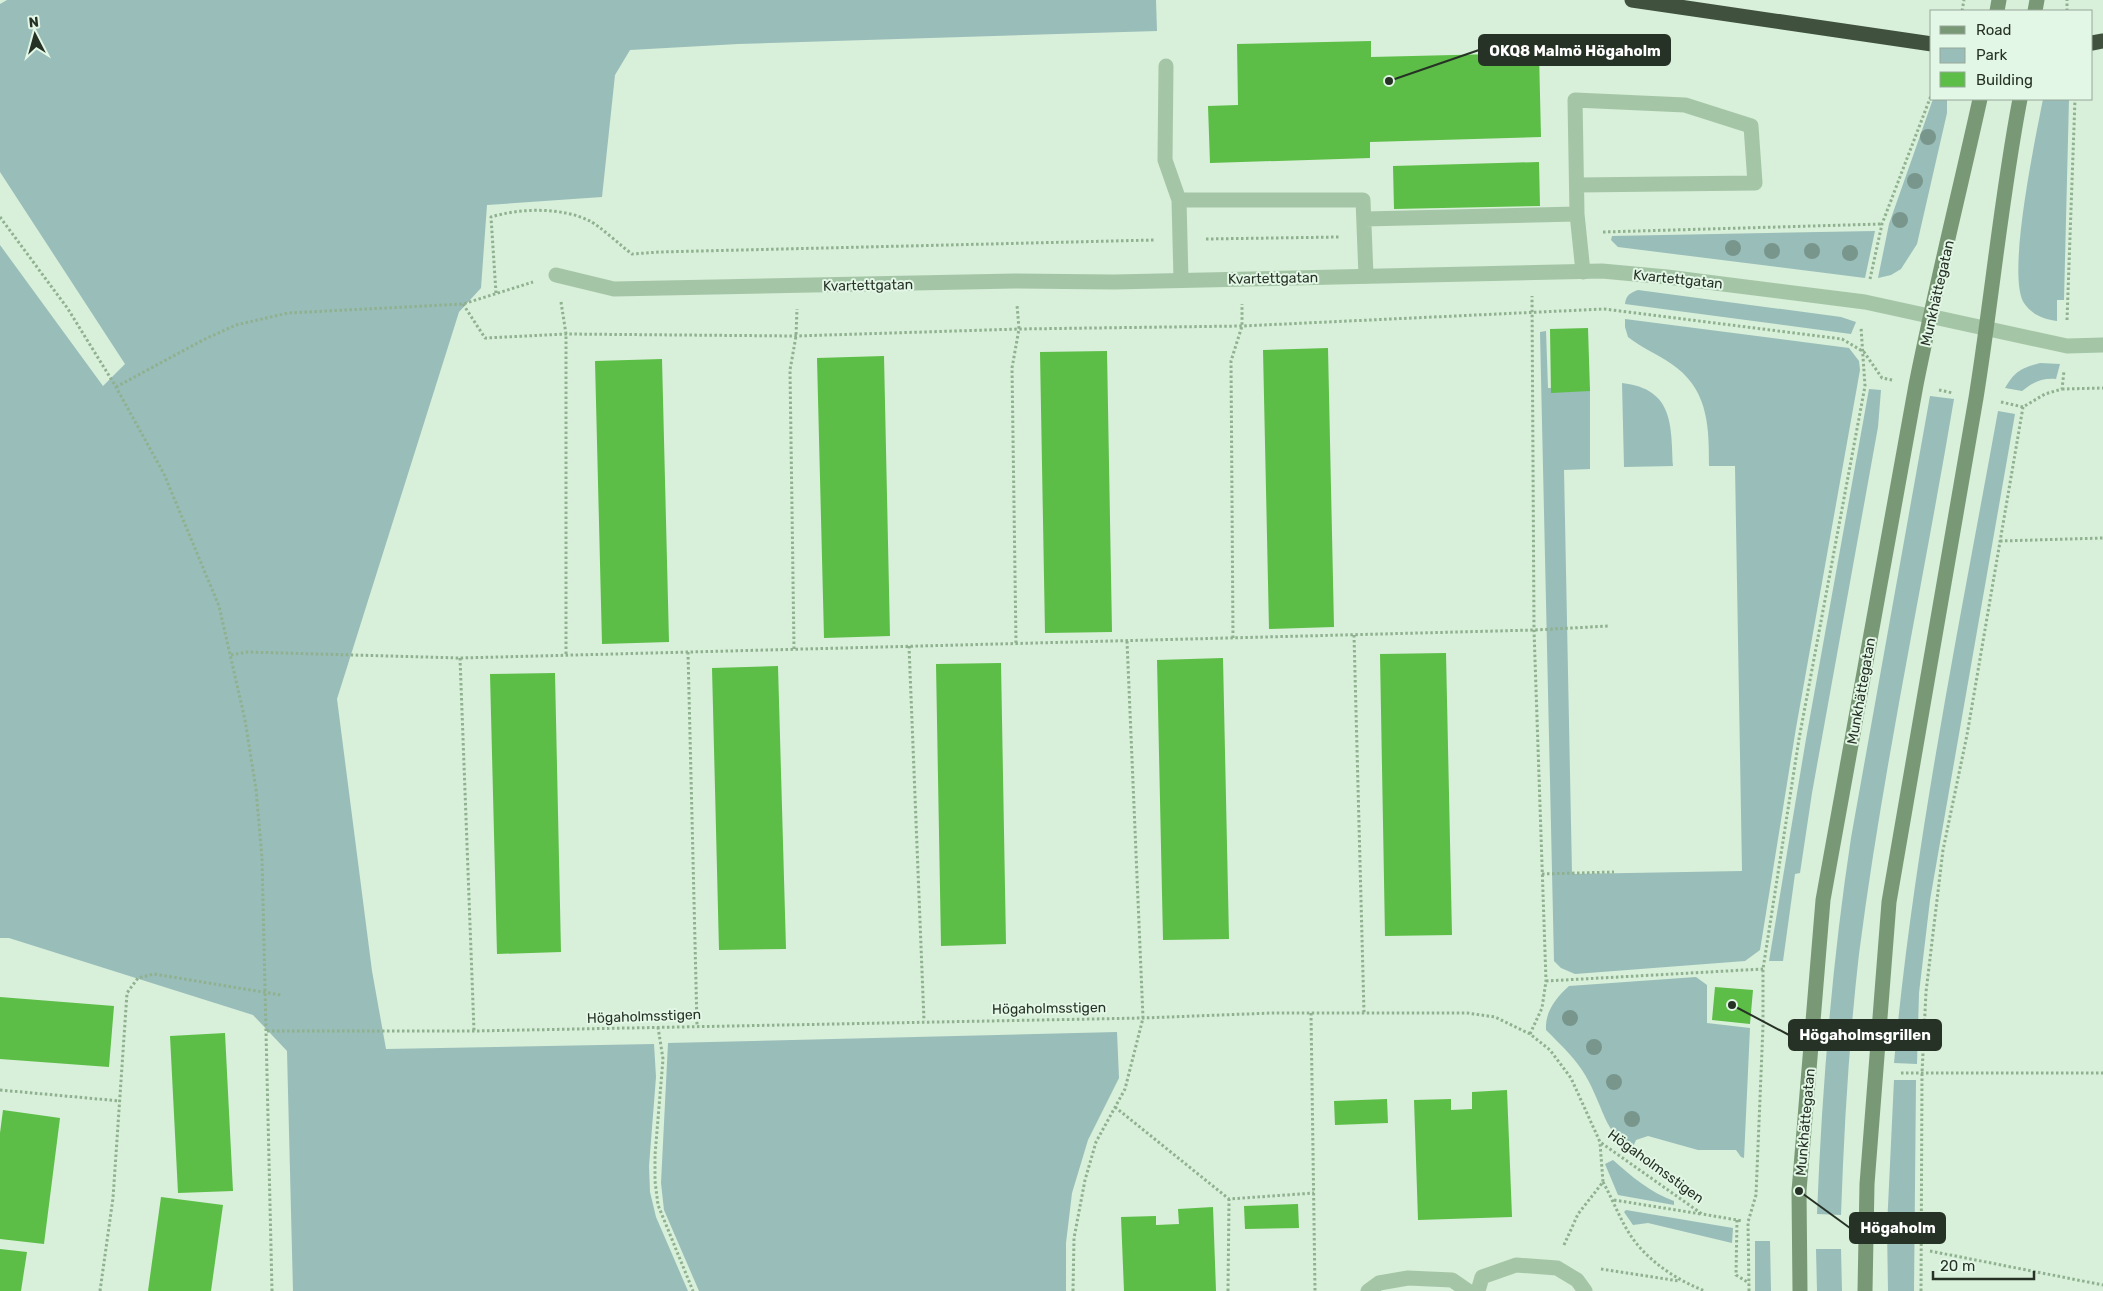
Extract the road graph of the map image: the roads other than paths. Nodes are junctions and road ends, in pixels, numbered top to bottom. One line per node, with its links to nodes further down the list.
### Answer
1 (1632, 0): 2 (highway)
2 (1930, 44)
3 (1166, 66): 7 (street)
4 (1980, 100): 14 (street, Munkhättegatan)
5 (2020, 100): 15 (street)
6 (1577, 184): 6 (street); 8 (street)
7 (1180, 200): 9 (street); 13 (street)
8 (1578, 214): 9 (street); 10 (street)
9 (1364, 219): 12 (street)
10 (1584, 272): 12 (street, Kvartettgatan); 14 (street, Kvartettgatan)
11 (556, 275): 13 (street, Kvartettgatan)
12 (1366, 276): 13 (street, Kvartettgatan)
13 (1180, 280)
14 (1930, 315): 15 (street, Kvartettgatan); 21 (street, Munkhättegatan)
15 (1987, 328): 16 (street, Kvartettgatan); 22 (street)
16 (2103, 345)
17 (1368, 1291): 18 (street)
18 (1468, 1291)
19 (1478, 1291): 20 (street)
20 (1585, 1291)
21 (1800, 1291)
22 (1865, 1291)

